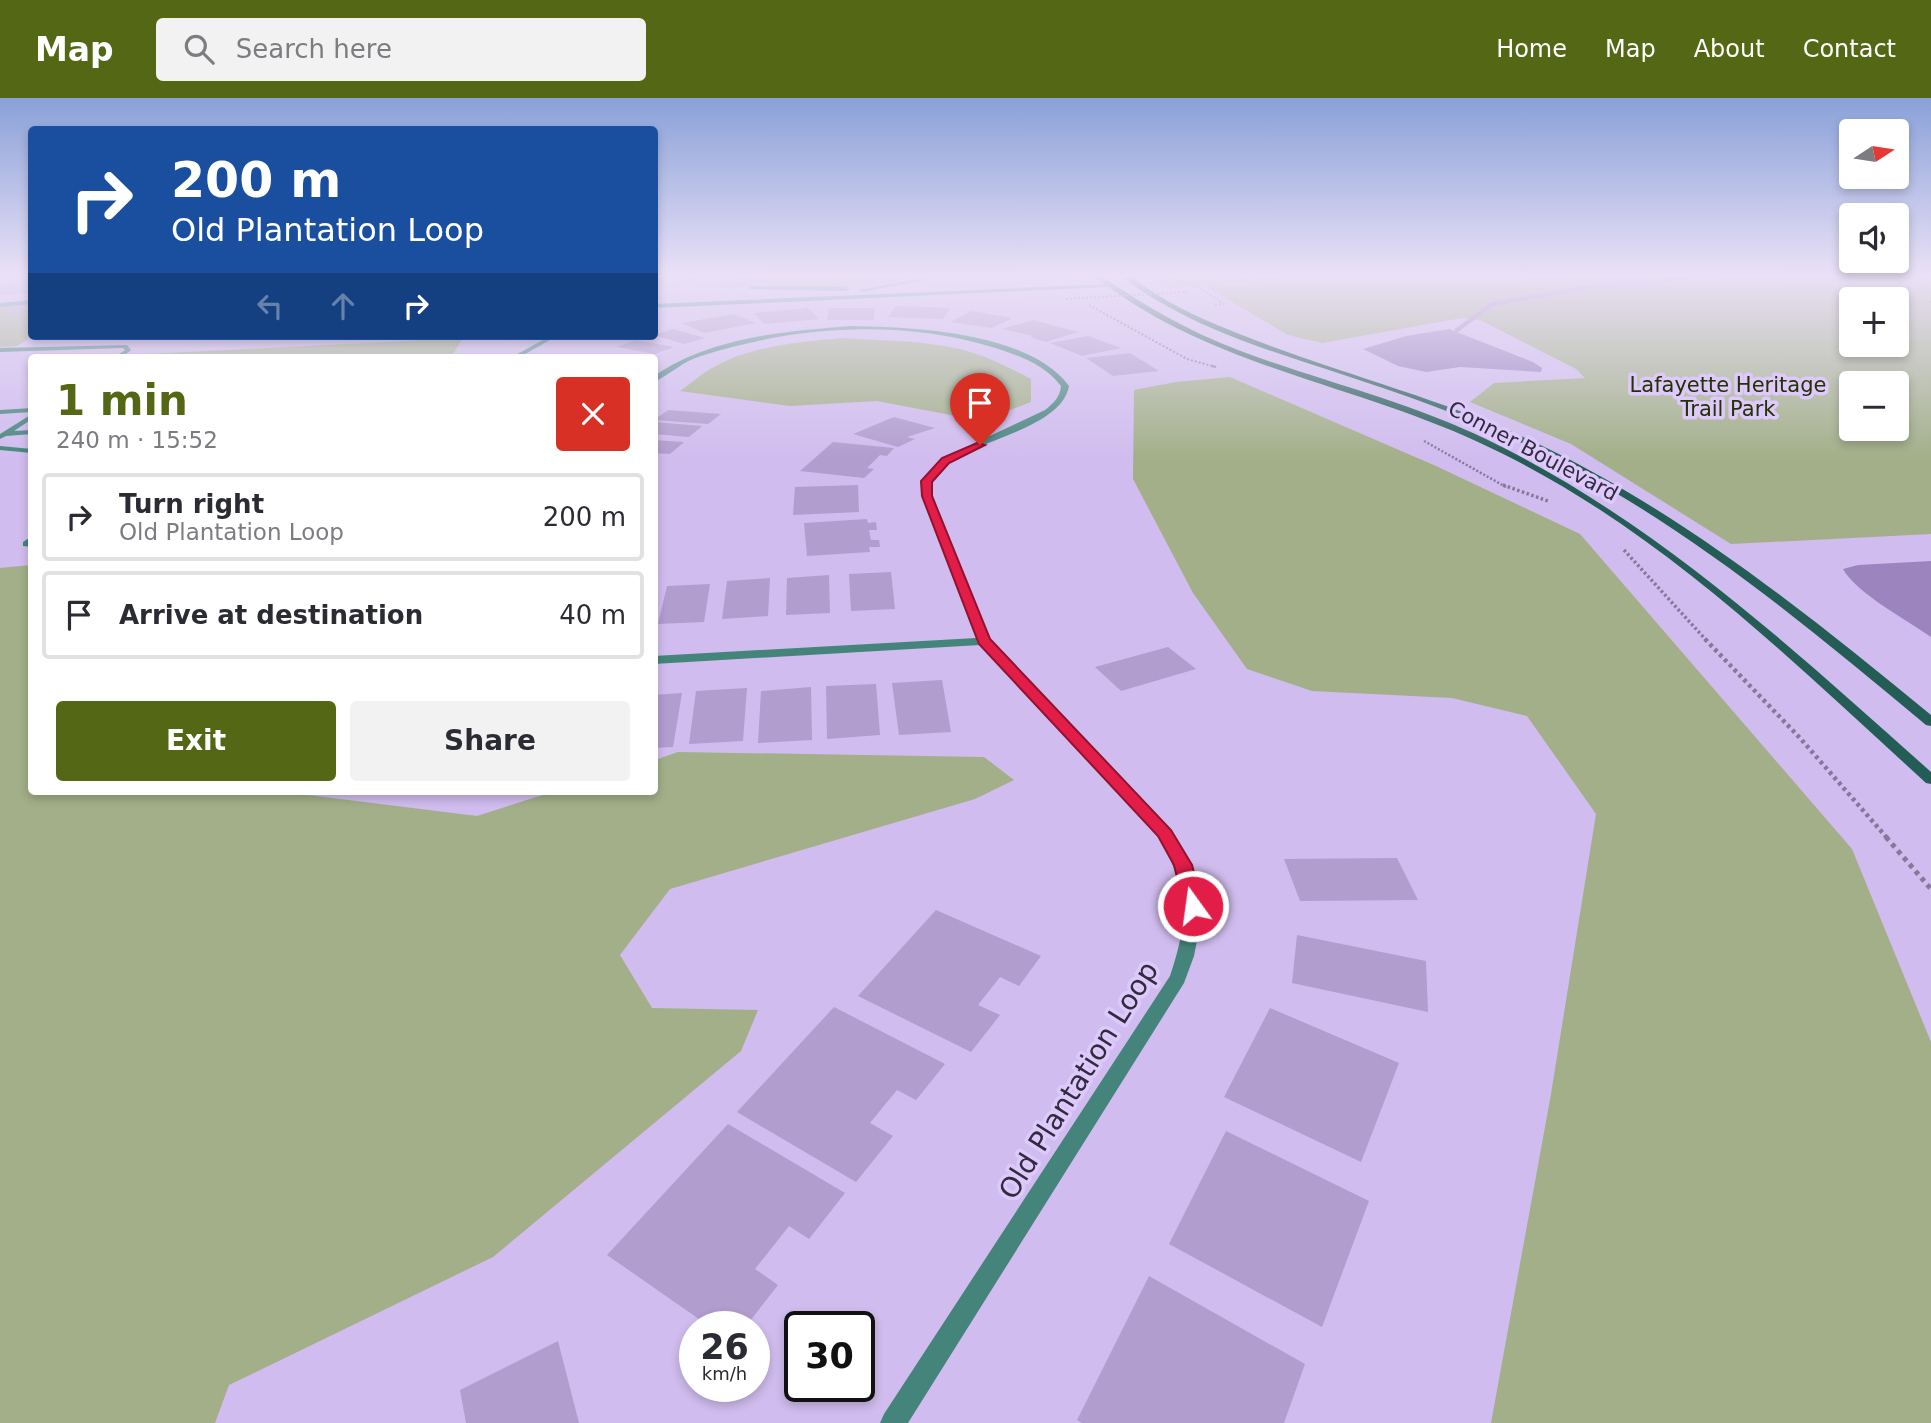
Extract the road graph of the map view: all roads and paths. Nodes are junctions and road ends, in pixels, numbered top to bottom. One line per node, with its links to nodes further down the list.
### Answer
1 (780, 336): 11 (street, Old Plantation Loop)
2 (955, 336): 22 (street, Old Plantation Loop)
3 (1144, 336): 10 (path, bridge)
4 (1196, 336): 25 (main road, Conner Boulevard)
5 (1236, 336): 24 (main road, Conner Boulevard)
6 (547, 340): 9 (lane)
7 (0, 349): 8 (lane)
8 (122, 354)
9 (521, 354)
10 (1227, 369)
11 (658, 378)
12 (28, 410): 13 (lane)
13 (0, 412)
14 (28, 419): 17 (lane)
15 (28, 433): 17 (lane)
16 (1415, 435): 20 (path)
17 (3, 436)
18 (0, 448): 19 (lane)
19 (28, 450)
20 (1548, 501)
21 (1617, 540): 26 (path)
22 (983, 641): 23 (street); 27 (street, Old Plantation Loop)
23 (658, 660)
24 (1931, 722)
25 (1931, 780)
26 (1931, 889)
27 (894, 1423)

